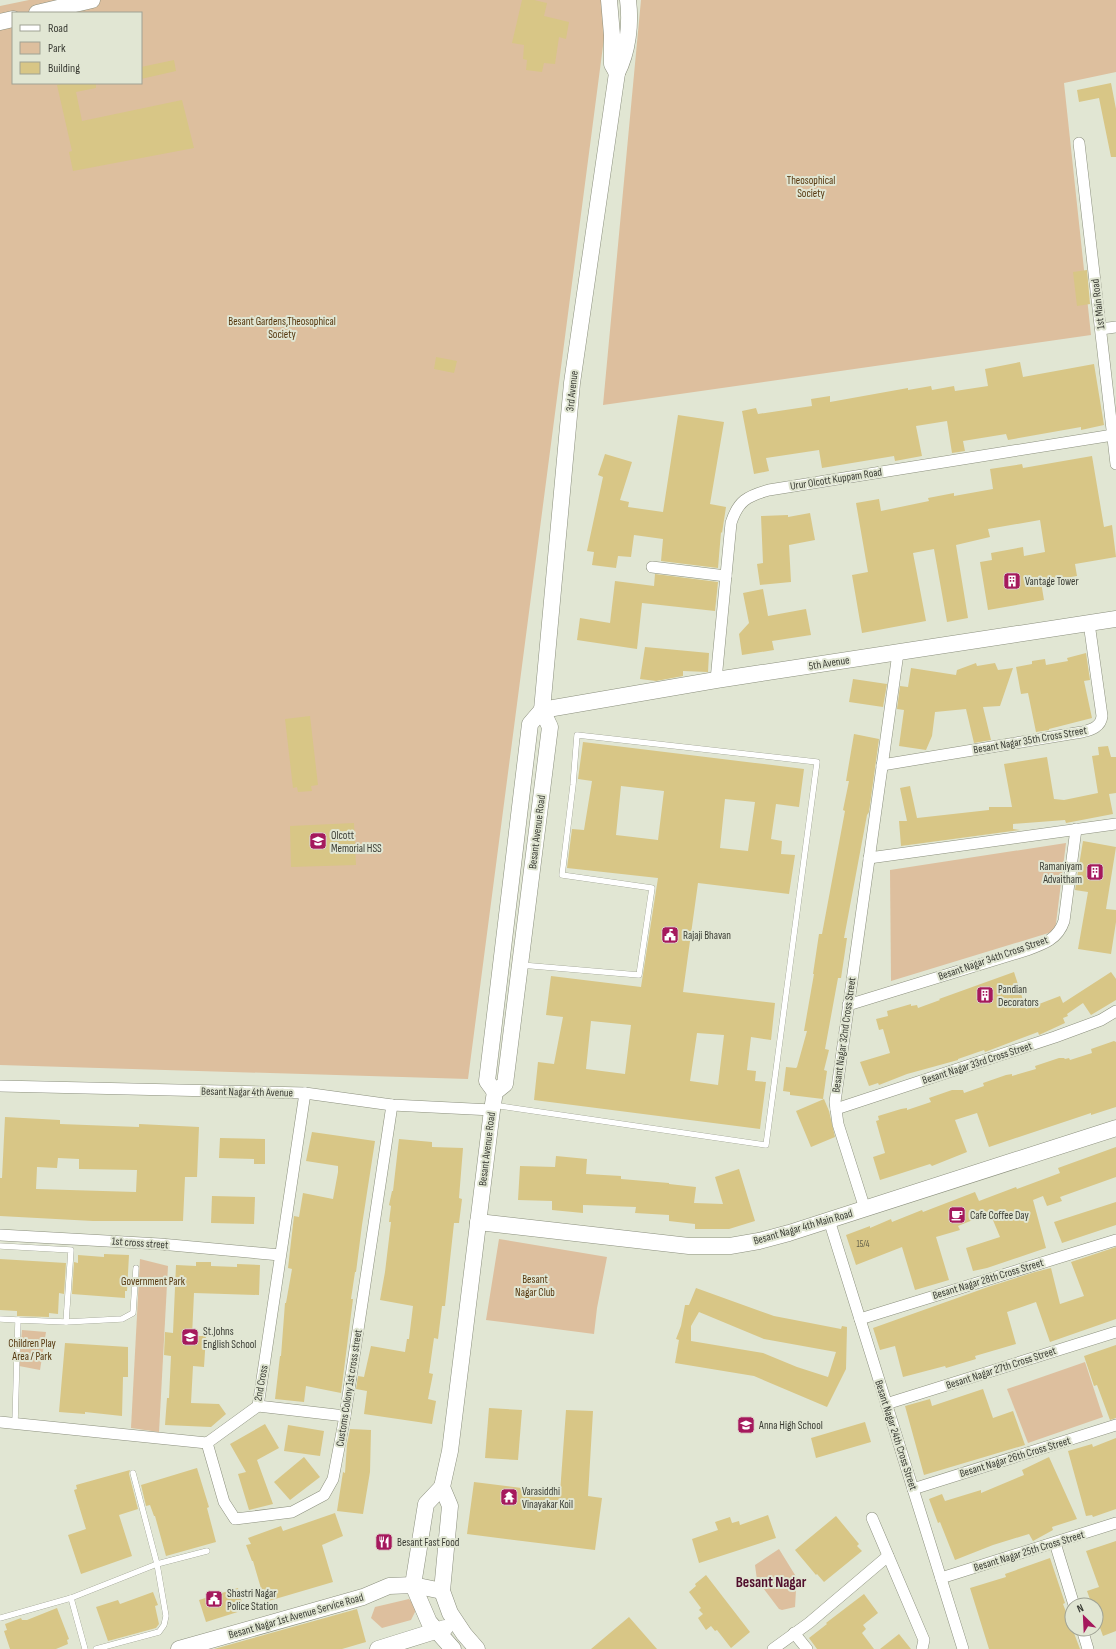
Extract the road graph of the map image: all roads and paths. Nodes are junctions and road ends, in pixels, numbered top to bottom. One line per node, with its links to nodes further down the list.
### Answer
1 (92, 0): 4 (main road)
2 (609, 0): 7 (main road)
3 (628, 0): 7 (main road)
4 (42, 12)
5 (12, 19): 6 (main road)
6 (0, 22)
7 (618, 73): 20 (main road, 3rd Avenue)
8 (1079, 143): 10 (street, 1st Main Road)
9 (1116, 327): 10 (street)
10 (1101, 329): 11 (street, 1st Main Road)
11 (1112, 395): 12 (street, 1st Main Road)
12 (1113, 435): 13 (street, 1st Main Road); 15 (street, Urur Olcott Kuppam Road)
13 (1116, 464)
14 (652, 567): 15 (street)
15 (726, 576): 19 (street, Urur Olcott Kuppam Road)
16 (1116, 619): 17 (main road, 5th Avenue)
17 (1089, 623): 18 (main road, 5th Avenue); 21 (street, Besant Nagar 35th Cross Street)
18 (898, 653): 19 (main road, 5th Avenue); 21 (street, Besant Nagar 32nd Cross Street)
19 (716, 680): 20 (main road, 5th Avenue)
20 (542, 710): 25 (main road, Besant Avenue Road); 30 (main road)
21 (882, 765): 24 (street, Besant Nagar 32nd Cross Street)
22 (1116, 824): 23 (street)
23 (1076, 829): 24 (street); 26 (street, Besant Nagar 34th Cross Street)
24 (869, 858): 26 (street, Besant Nagar 32nd Cross Street)
25 (520, 964): 30 (main road, Besant Avenue Road); 30 (lane)
26 (848, 1005): 32 (street, Besant Nagar 32nd Cross Street)
27 (1116, 1011): 32 (street, Besant Nagar 33rd Cross Street)
28 (0, 1086): 29 (street, Besant Nagar 4th Avenue)
29 (305, 1093): 31 (street, Besant Nagar 4th Avenue); 40 (street, 2nd Cross)
30 (494, 1102): 31 (street, Besant Nagar 4th Avenue); 36 (main road, Besant Avenue Road)
31 (392, 1105): 49 (street, Customs Colony 1st cross street)
32 (836, 1109): 34 (street, Besant Nagar 32nd Cross Street)
33 (1116, 1128): 34 (main road, Besant Nagar 4th Main Road)
34 (865, 1209): 35 (main road, Besant Nagar 4th Main Road)
35 (829, 1220): 36 (main road, Besant Nagar 4th Main Road); 43 (street, Besant Nagar 24th Cross Street)
36 (478, 1222): 55 (main road, Besant Avenue Road)
37 (0, 1235): 40 (street, 1st cross street)
38 (1116, 1240): 43 (street, Besant Nagar 28th Cross Street)
39 (0, 1246): 45 (lane)
40 (280, 1255): 48 (street, 2nd Cross)
41 (136, 1268): 45 (lane)
42 (0, 1319): 44 (lane)
43 (860, 1319): 47 (street, Besant Nagar 24th Cross Street)
44 (18, 1320): 45 (lane); 51 (lane)
45 (66, 1322)
46 (1116, 1332): 47 (street, Besant Nagar 27th Cross Street)
47 (886, 1404): 56 (street, Besant Nagar 24th Cross Street)
48 (258, 1406): 49 (street); 53 (street, 2nd Cross)
49 (345, 1416): 53 (street, Customs Colony 1st cross street)
50 (0, 1422): 51 (street)
51 (15, 1423): 53 (street)
52 (1116, 1425): 56 (street, Besant Nagar 26th Cross Street)
53 (207, 1443)
54 (133, 1474): 62 (lane)
55 (442, 1487): 64 (main road); 65 (main road)
56 (913, 1489): 63 (street, Besant Nagar 24th Cross Street)
57 (872, 1518): 61 (street)
58 (1116, 1523): 59 (street, Besant Nagar 25th Cross Street)
59 (1055, 1543): 63 (street, Besant Nagar 25th Cross Street); 66 (street)
60 (207, 1550): 62 (lane)
61 (888, 1556): 71 (street); 81 (street)
62 (156, 1564): 67 (lane); 74 (lane)
63 (941, 1578): 82 (street, Besant Nagar 24th Cross Street)
64 (413, 1585): 65 (main road, Besant Nagar 1st Avenue Service Road); 70 (main road); 75 (main road, Besant Nagar 1st Avenue Service Road)
65 (442, 1591): 69 (main road)
66 (1072, 1597)
67 (71, 1598): 68 (lane); 73 (lane)
68 (0, 1618)
69 (461, 1629): 70 (main road); 78 (main road)
70 (437, 1632): 76 (main road); 77 (main road)
71 (794, 1633): 79 (street); 80 (street)
72 (1084, 1637): 83 (street)
73 (85, 1649)
74 (96, 1649)
75 (179, 1649)
76 (378, 1649)
77 (453, 1649)
78 (477, 1649)
79 (773, 1649)
80 (807, 1649)
81 (922, 1649)
82 (963, 1649)
83 (1088, 1649)

